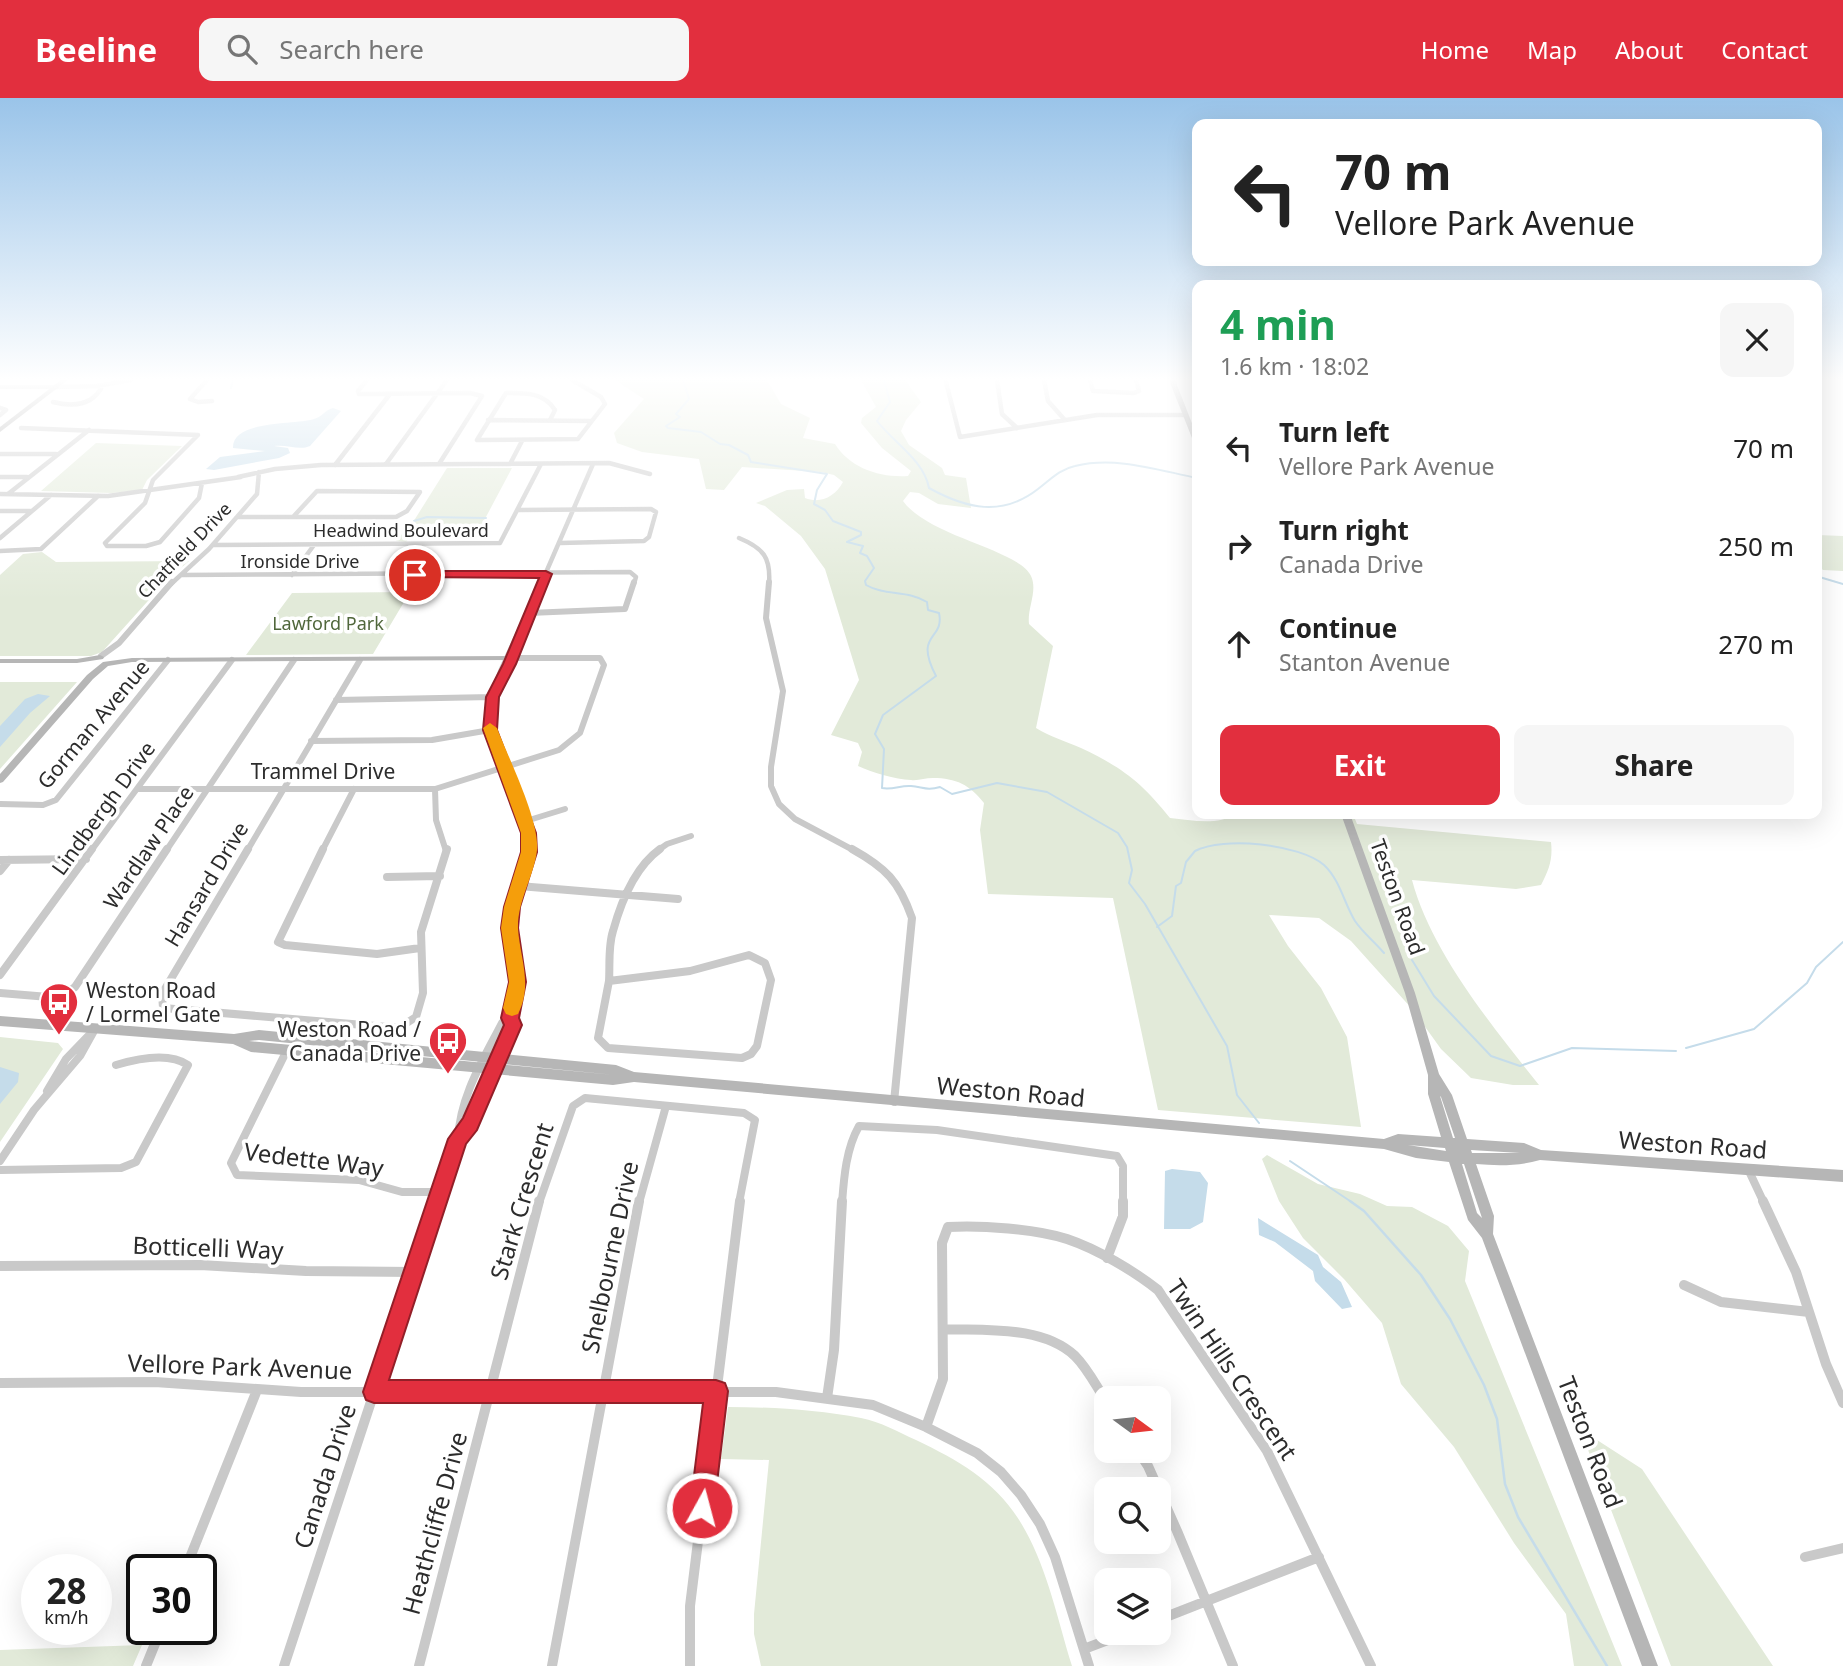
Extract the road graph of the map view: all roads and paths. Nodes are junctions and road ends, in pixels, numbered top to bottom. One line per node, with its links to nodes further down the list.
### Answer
1 (180, 453): 19 (street)
2 (344, 453): 13 (street)
3 (394, 453): 8 (street)
4 (446, 453): 9 (street)
5 (516, 453): 10 (street)
6 (0, 454): 7 (street)
7 (57, 454): 17 (street)
8 (386, 464): 9 (street); 13 (street)
9 (439, 464): 10 (street)
10 (510, 464): 11 (street)
11 (541, 464): 12 (street); 24 (street, Headwind Boulevard)
12 (593, 464): 15 (street); 25 (street)
13 (335, 465): 14 (street)
14 (259, 473): 18 (street); 28 (street, Chatfield Drive)
15 (650, 474)
16 (0, 477): 17 (street)
17 (28, 477): 21 (street)
18 (202, 483): 19 (street); 19 (street)
19 (148, 491): 23 (street)
20 (0, 494): 21 (street)
21 (8, 494): 22 (street)
22 (51, 495): 23 (street); 27 (street)
23 (98, 496): 35 (street)
24 (518, 510): 25 (street); 34 (street, Headwind Boulevard)
25 (573, 510): 32 (street); 32 (street)
26 (0, 511): 27 (street)
27 (30, 511): 30 (street)
28 (237, 517): 29 (street); 33 (street, Chatfield Drive)
29 (293, 517): 29 (street)
30 (0, 537)
31 (739, 538): 85 (street)
32 (559, 542): 36 (street)
33 (213, 545): 34 (street, Headwind Boulevard); 37 (street, Chatfield Drive)
34 (314, 545): 38 (street)
35 (0, 551)
36 (546, 574): 38 (street, Ironside Drive); 39 (street); 39 (street, Ironside Drive)
37 (181, 575): 38 (street, Ironside Drive); 40 (street, Chatfield Drive)
38 (292, 575)
39 (529, 613): 42 (street)
40 (119, 643): 41 (street, Chatfield Drive); 41 (street, Chatfield Drive)
41 (107, 659): 43 (main road); 48 (main road); 49 (main road); 50 (main road, Chatfield Drive)
42 (509, 659): 46 (main road); 51 (street); 55 (street, Trammel Drive)
43 (169, 660): 44 (main road); 62 (street, Gorman Avenue)
44 (232, 660): 45 (main road); 57 (street, Lindbergh Drive)
45 (294, 660): 46 (main road); 58 (street, Wardlaw Place)
46 (359, 660): 52 (street)
47 (0, 661): 48 (main road)
48 (77, 661): 49 (main road)
49 (94, 664): 50 (main road, Chatfield Drive)
50 (90, 677): 56 (main road, Chatfield Drive)
51 (492, 697): 52 (street); 53 (street)
52 (336, 700): 54 (street)
53 (490, 730): 54 (street); 55 (street, Canada Drive)
54 (311, 741): 59 (street)
55 (505, 769): 61 (street, Trammel Drive); 65 (street, Canada Drive)
56 (0, 780)
57 (138, 789): 58 (street, Trammel Drive); 67 (street, Lindbergh Drive)
58 (209, 789): 59 (street, Trammel Drive); 78 (street, Wardlaw Place)
59 (283, 789): 60 (street, Trammel Drive); 75 (street, Hansard Drive)
60 (354, 789): 61 (street, Trammel Drive); 75 (street)
61 (435, 789): 70 (street, Hansard Drive)
62 (0, 804)
63 (565, 809): 65 (street)
64 (1347, 819): 87 (main road, Teston Road)
65 (526, 821): 72 (street, Canada Drive)
66 (691, 836): 73 (street)
67 (86, 859): 68 (street); 76 (street, Lindbergh Drive)
68 (4, 860): 69 (street)
69 (0, 871)
70 (440, 876): 71 (street); 75 (street, Hansard Drive)
71 (387, 877)
72 (519, 886): 73 (street); 83 (street, Canada Drive)
73 (627, 894): 74 (street); 77 (street)
74 (678, 899)
75 (420, 948)
76 (0, 975)
77 (609, 981): 77 (street)
78 (0, 993)
79 (0, 1021): 80 (main road, Weston Road)
80 (95, 1029): 81 (main road, Weston Road); 92 (street)
81 (234, 1039): 82 (main road, Weston Road); 83 (main road, Weston Road)
82 (287, 1050): 83 (main road, Weston Road); 96 (street, Vedette Way)
83 (490, 1063): 85 (main road, Weston Road); 96 (street, Canada Drive)
84 (116, 1065): 94 (street)
85 (894, 1102): 88 (main road, Weston Road)
86 (666, 1106): 107 (street, Stark Crescent); 108 (street, Stark Crescent); 110 (street, Shelbourne Drive)
87 (1455, 1143): 88 (main road, Weston Road); 89 (main road, Weston Road); 90 (main road, Teston Road); 91 (main road, Teston Road)
88 (1384, 1144): 90 (main road, Weston Road)
89 (1540, 1155): 91 (main road, Weston Road); 93 (main road, Weston Road)
90 (1453, 1156): 91 (main road, Weston Road); 97 (main road, Teston Road)
91 (1467, 1157): 97 (main road, Teston Road)
92 (0, 1161)
93 (1748, 1169): 95 (main road, Weston Road); 102 (street)
94 (0, 1170)
95 (1843, 1176)
96 (440, 1192): 100 (street, Canada Drive)
97 (1487, 1234): 132 (main road, Teston Road)
98 (1107, 1258): 103 (street, Twin Hills Crescent); 111 (street); 117 (street, Twin Hills Crescent)
99 (0, 1266): 100 (street, Botticelli Way)
100 (414, 1272): 109 (street, Canada Drive)
101 (1684, 1285): 102 (street)
102 (1809, 1312): 112 (street)
103 (943, 1329): 105 (street); 113 (street, Twin Hills Crescent)
104 (0, 1383): 106 (street, Vellore Park Avenue)
105 (1095, 1386)
106 (257, 1390): 109 (street, Vellore Park Avenue); 116 (street)
107 (490, 1391): 109 (street, Vellore Park Avenue); 110 (street, Vellore Park Avenue); 126 (street, Heathcliffe Drive)
108 (716, 1391): 110 (street, Vellore Park Avenue); 111 (street, Vellore Park Avenue); 128 (street)
109 (374, 1392): 125 (street, Canada Drive)
110 (603, 1392): 127 (street, Shelbourne Drive)
111 (827, 1398): 113 (street, Vellore Park Avenue)
112 (1843, 1403)
113 (926, 1427): 123 (street, Vellore Park Avenue)
114 (1145, 1463): 119 (street)
115 (1843, 1548): 118 (street)
116 (191, 1554)
117 (1319, 1557): 119 (street); 131 (street, Twin Hills Crescent)
118 (1805, 1557)
119 (1207, 1602): 120 (street); 130 (street)
120 (1171, 1615)
121 (155, 1645): 124 (street)
122 (1094, 1645): 123 (street)
123 (1084, 1649): 129 (street, Vellore Park Avenue)
124 (146, 1666)
125 (284, 1666)
126 (419, 1666)
127 (552, 1666)
128 (690, 1666)
129 (1090, 1666)
130 (1233, 1666)
131 (1371, 1666)
132 (1650, 1666)

